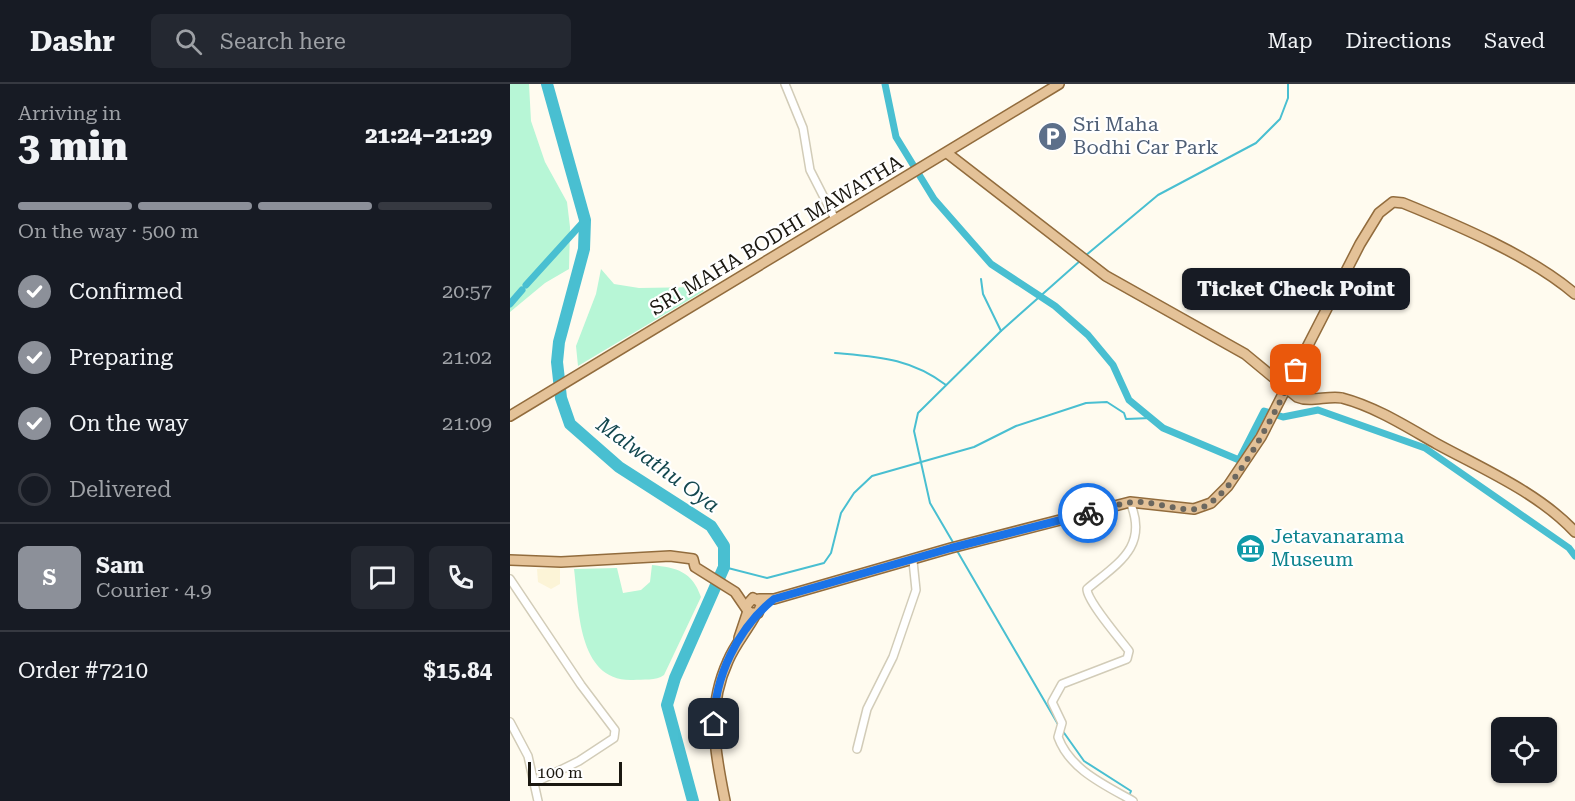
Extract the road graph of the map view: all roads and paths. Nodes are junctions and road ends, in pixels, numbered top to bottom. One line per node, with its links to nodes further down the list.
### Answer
1 (784, 84): 4 (street)
2 (1059, 84): 3 (main road, SRI MAHA BODHI MAWATHA)
3 (947, 153): 4 (main road, SRI MAHA BODHI MAWATHA); 6 (main road)
4 (835, 219): 7 (main road, SRI MAHA BODHI MAWATHA)
5 (1575, 294): 6 (main road)
6 (1284, 392): 8 (main road); 9 (main road)
7 (510, 416)
8 (1130, 502): 11 (main road); 19 (street)
9 (1575, 532)
10 (510, 560): 13 (main road)
11 (913, 561): 13 (main road); 15 (street)
12 (510, 579): 16 (street)
13 (754, 606): 18 (main road)
14 (510, 722): 16 (street)
15 (856, 749)
16 (534, 783): 17 (street)
17 (538, 801)
18 (725, 801)
19 (1133, 801)

